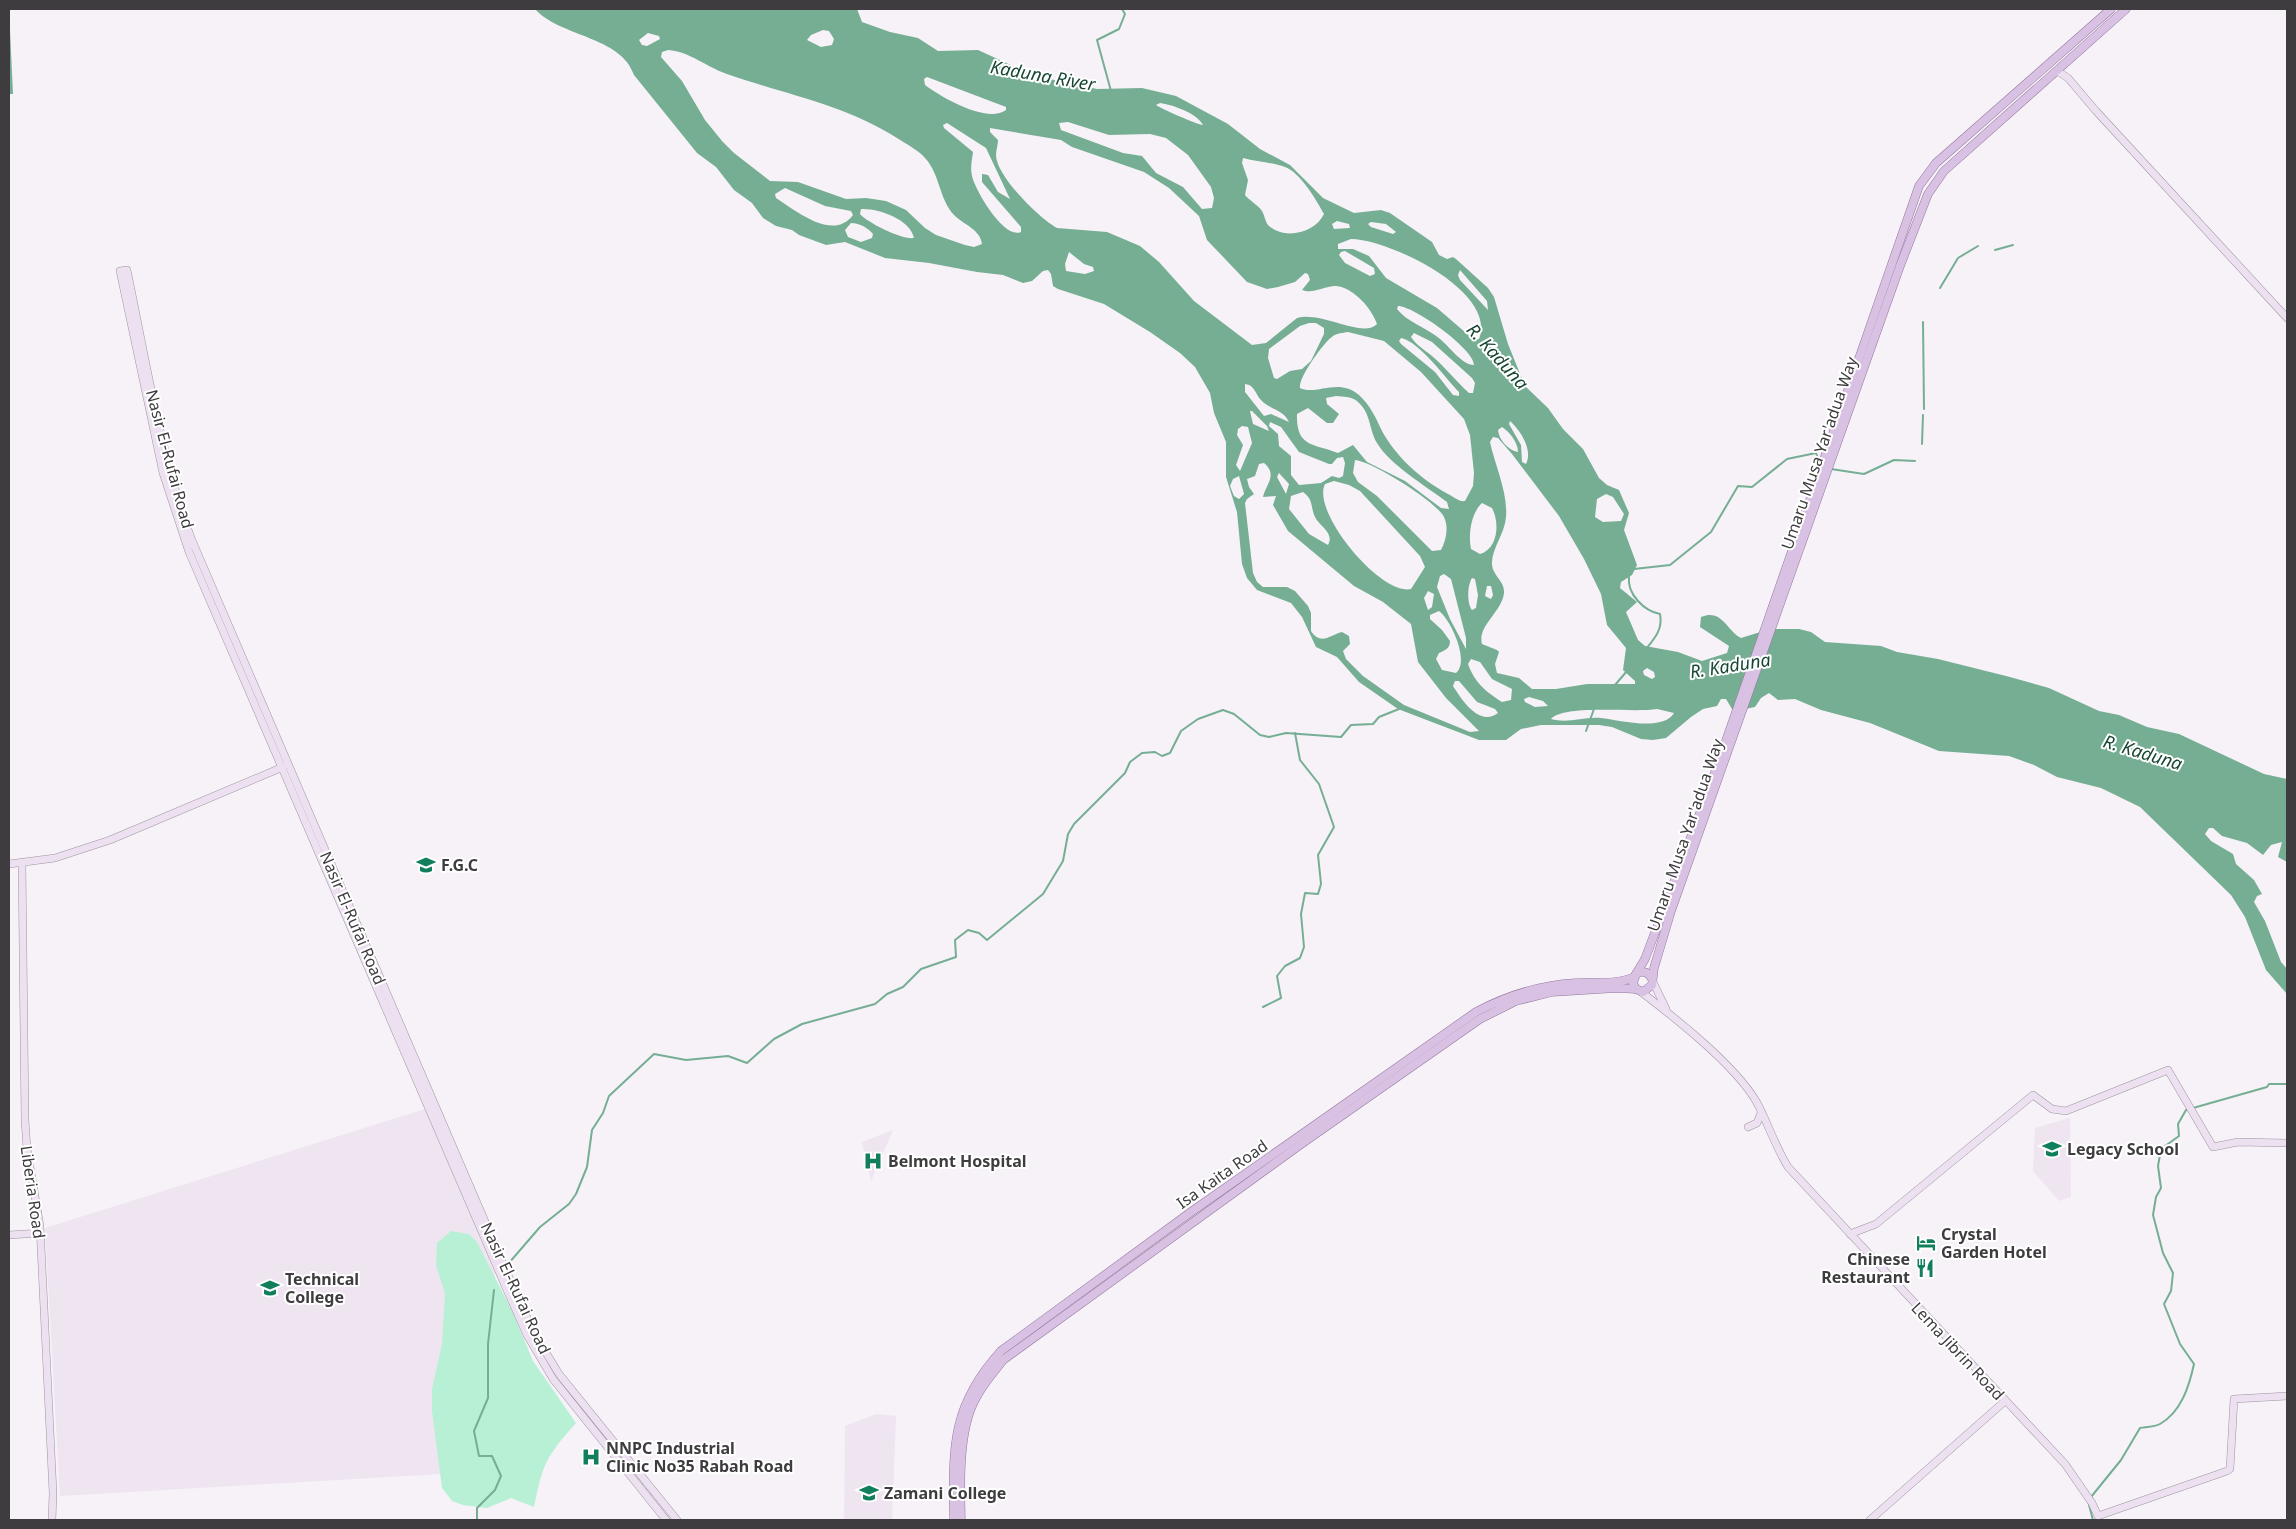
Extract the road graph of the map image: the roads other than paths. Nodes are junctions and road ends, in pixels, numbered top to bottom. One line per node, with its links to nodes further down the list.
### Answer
1 (2111, 9): 9 (main road, Umaru Musa Yar'adua Way)
2 (2126, 9): 3 (main road, Umaru Musa Yar'adua Way)
3 (2063, 65): 4 (main road, Umaru Musa Yar'adua Way); 6 (main road)
4 (2056, 71): 7 (main road); 9 (main road, Umaru Musa Yar'adua Way)
5 (127, 270): 8 (main road)
6 (2287, 312)
7 (2287, 318)
8 (144, 365): 10 (main road, Nasir El-Rufai Road); 10 (main road, Nasir El-Rufai Road)
9 (1779, 599): 12 (main road, Umaru Musa Yar'adua Way)
10 (224, 624): 11 (main road, Nasir El-Rufai Road); 13 (main road, Nasir El-Rufai Road)
11 (283, 767): 13 (main road, Nasir El-Rufai Road); 15 (main road)
12 (1715, 782): 16 (main road, Umaru Musa Yar'adua Way); 17 (main road, Umaru Musa Yar'adua Way)
13 (324, 856): 25 (main road, Nasir El-Rufai Road)
14 (9, 864): 15 (main road)
15 (22, 864): 24 (main road, Liberia Road)
16 (1635, 976): 17 (main road); 18 (main road); 20 (main road, Isa Kaita Road)
17 (1652, 981): 18 (main road); 19 (main road)
18 (1638, 990): 19 (main road); 20 (main road, Isa Kaita Road)
19 (1667, 1012): 21 (main road)
20 (1447, 1036): 33 (main road, Isa Kaita Road); 34 (main road, Isa Kaita Road)
21 (1762, 1113): 22 (main road); 26 (main road, Lema Jibrin Road)
22 (1748, 1127)
23 (2287, 1143): 26 (main road)
24 (40, 1233): 27 (main road); 30 (main road, Liberia Road)
25 (486, 1233): 31 (main road, Nasir El-Rufai Road); 32 (main road, Nasir El-Rufai Road)
26 (1850, 1234): 29 (main road, Lema Jibrin Road)
27 (9, 1235)
28 (2287, 1396): 29 (main road, Lema Jibrin Road)
29 (2005, 1401): 35 (main road)
30 (52, 1520)
31 (666, 1520)
32 (677, 1520)
33 (954, 1520)
34 (961, 1520)
35 (1870, 1520)

